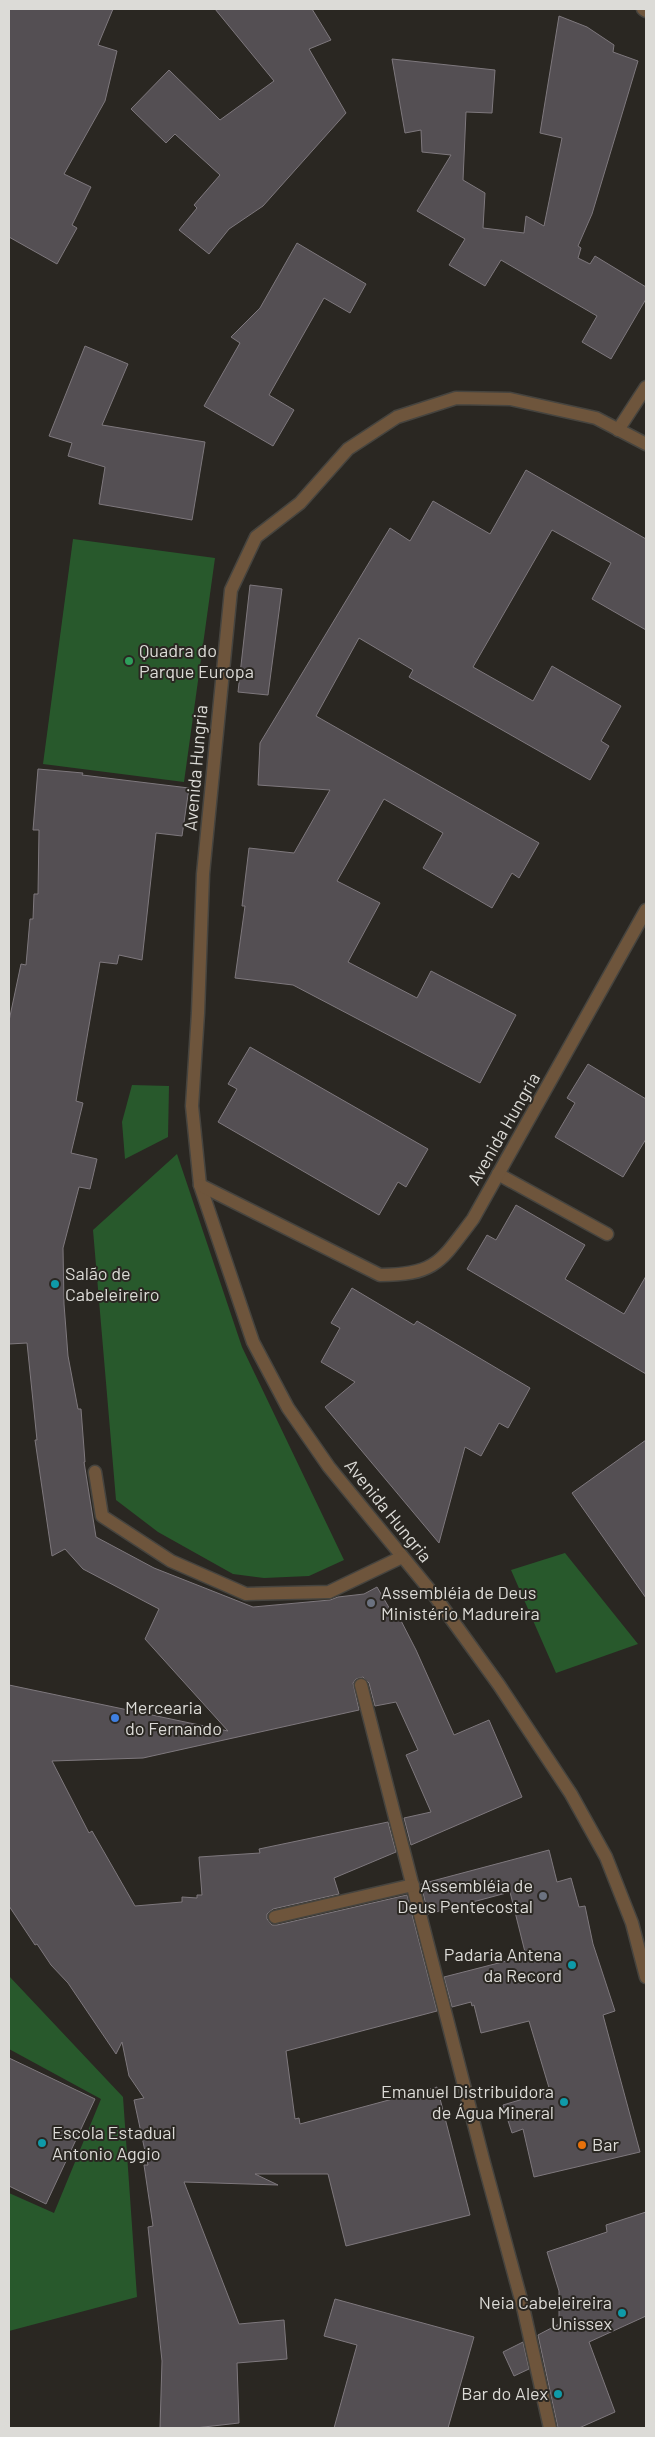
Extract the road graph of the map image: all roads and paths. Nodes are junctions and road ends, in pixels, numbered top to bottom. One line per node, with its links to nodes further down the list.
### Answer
1 (646, 387): 2 (street)
2 (618, 430): 3 (street, Avenida Hungria); 6 (street, Avenida Hungria)
3 (646, 444)
4 (646, 910): 5 (street, Avenida Hungria)
5 (498, 1174): 6 (street, Avenida Hungria); 7 (street)
6 (200, 1185): 9 (street, Avenida Hungria)
7 (607, 1234)
8 (95, 1472): 9 (street)
9 (402, 1557): 13 (street, Avenida Hungria)
10 (361, 1685): 11 (street)
11 (413, 1886): 12 (street); 14 (street)
12 (275, 1917)
13 (646, 1977)
14 (550, 2428)

